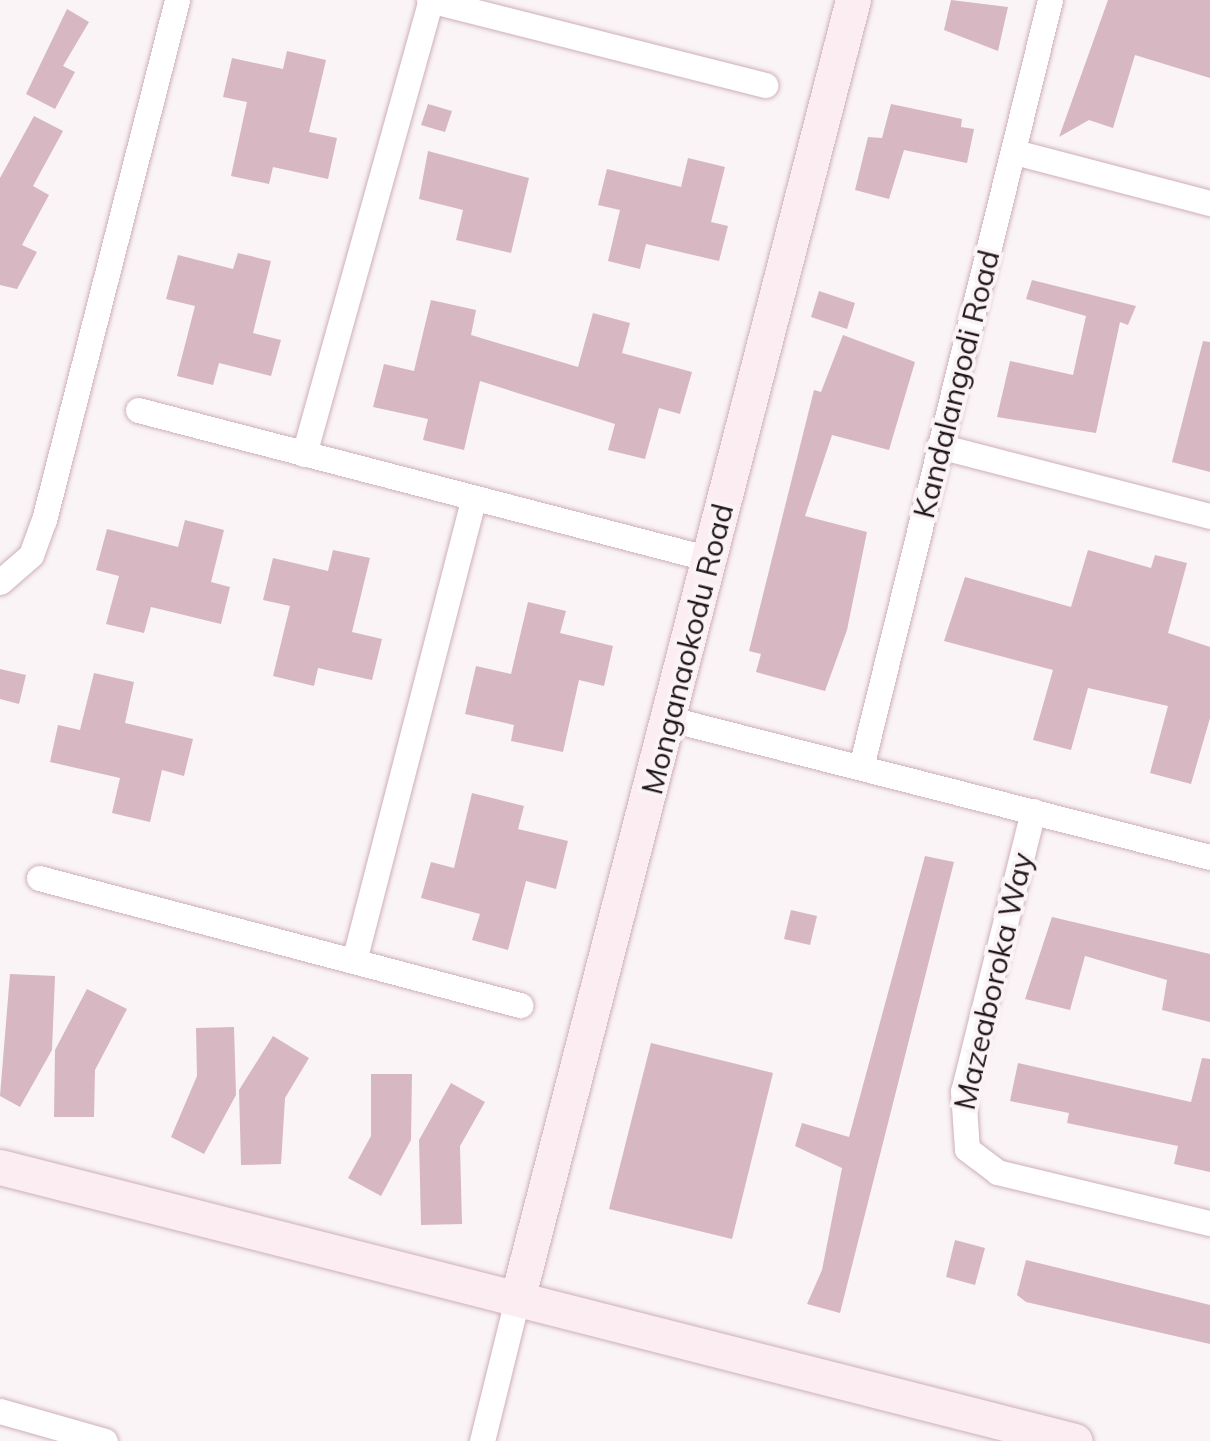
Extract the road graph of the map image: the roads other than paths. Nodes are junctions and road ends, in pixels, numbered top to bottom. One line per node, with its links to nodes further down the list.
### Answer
1 (177, 0): 14 (street)
2 (430, 0): 5 (street); 10 (street)
3 (853, 0): 13 (street, Monganaokodu Road)
4 (1050, 0): 6 (street, Kandalangodi Road)
5 (765, 85)
6 (1015, 152): 7 (street); 9 (street, Kandalangodi Road)
7 (1210, 203)
8 (138, 410): 10 (street)
9 (939, 446): 12 (street); 16 (street, Kandalangodi Road)
10 (304, 454): 11 (street)
11 (473, 500): 13 (street); 20 (street)
12 (1210, 516)
13 (710, 559): 15 (street, Monganaokodu Road)
14 (0, 582)
15 (670, 719): 16 (street); 24 (street, Monganaokodu Road)
16 (862, 767): 17 (street)
17 (1033, 811): 18 (street); 23 (street, Mazeaboroka Way)
18 (1210, 858)
19 (38, 878): 20 (street)
20 (355, 956): 21 (street)
21 (521, 1004)
22 (0, 1167): 24 (street)
23 (1210, 1223)
24 (518, 1296): 27 (street); 28 (street)
25 (0, 1411): 26 (street)
26 (105, 1441)
27 (482, 1441)
28 (1076, 1441)

